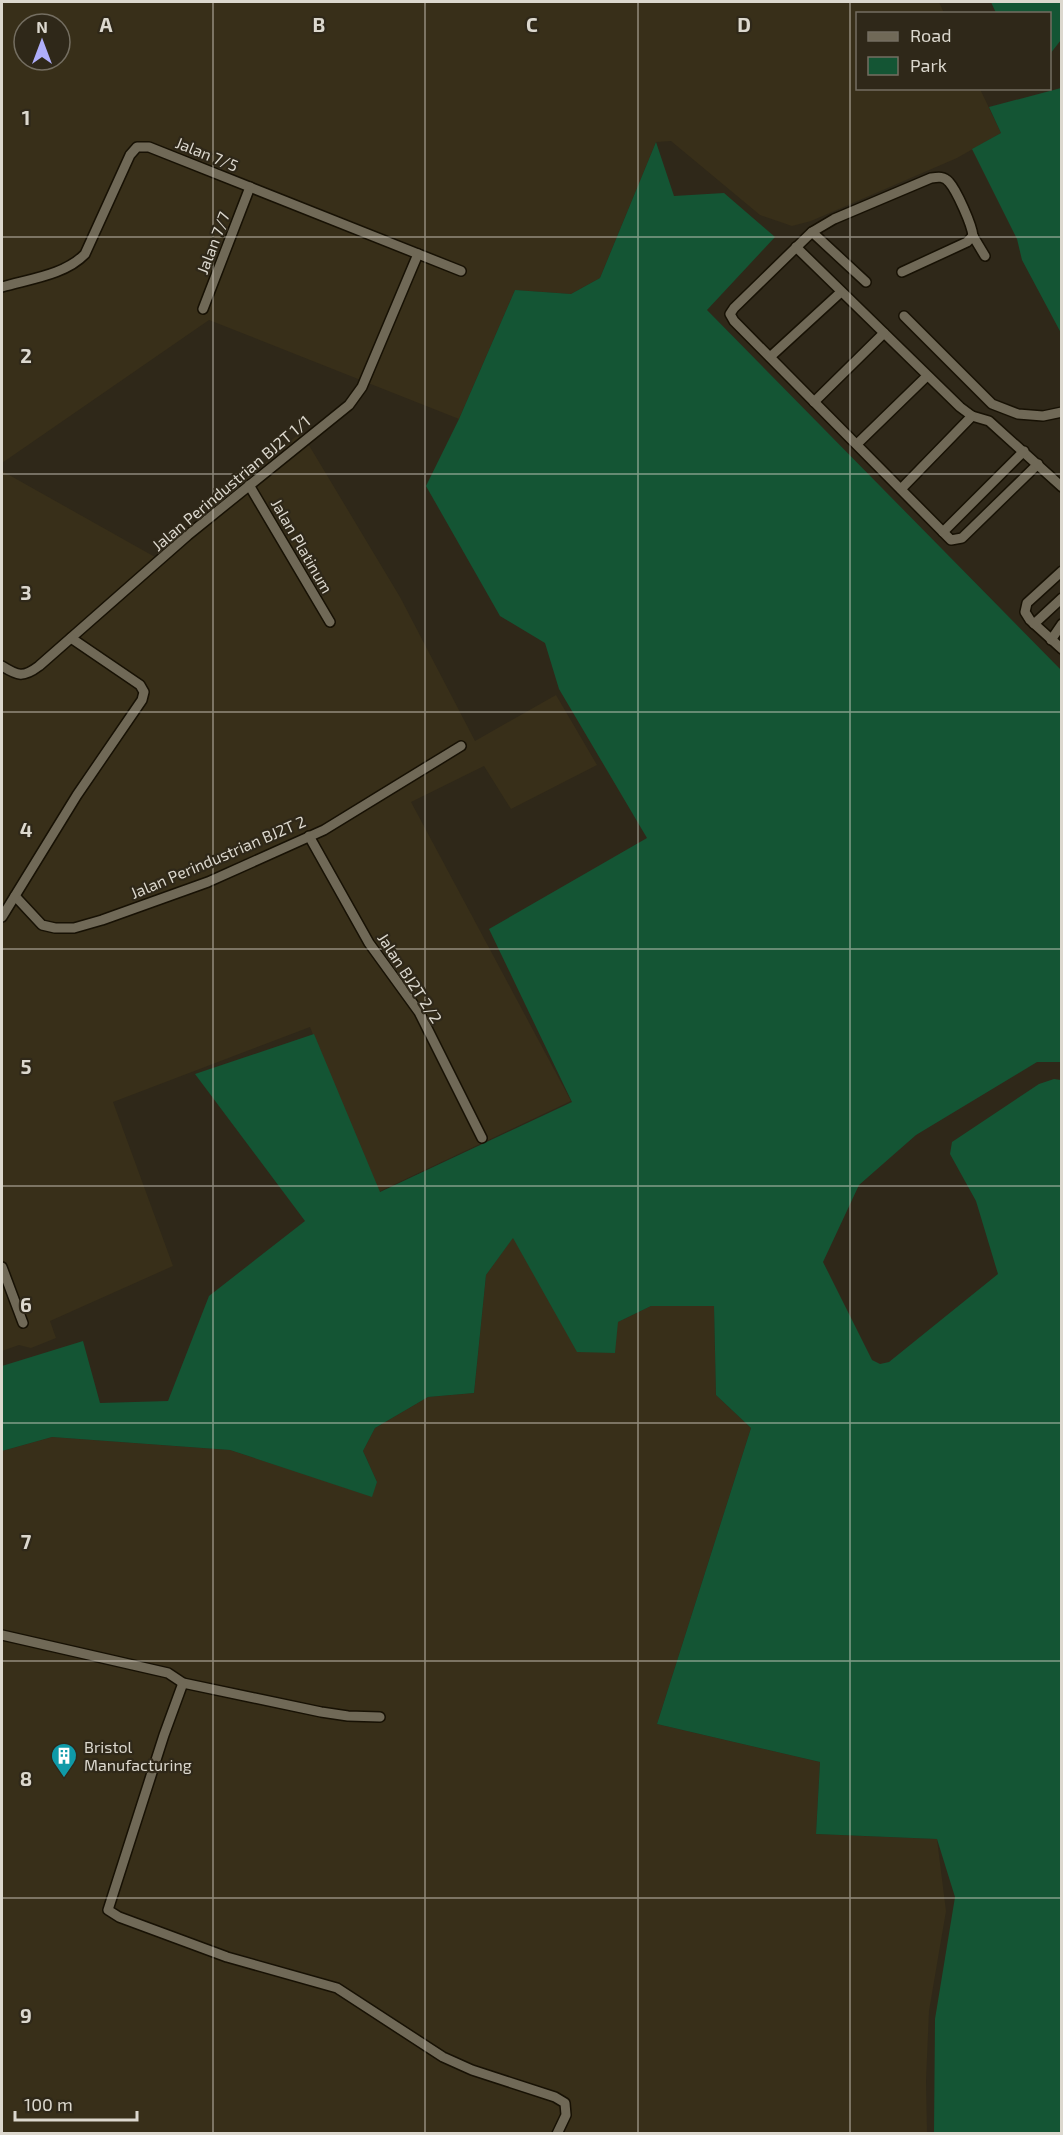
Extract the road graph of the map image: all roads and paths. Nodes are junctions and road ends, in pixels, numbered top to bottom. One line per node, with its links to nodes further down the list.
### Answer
1 (250, 187): 5 (street, Jalan 7/5); 10 (street, Jalan 7/5); 12 (street, Jalan 7/7)
2 (812, 232): 3 (street); 4 (street); 9 (street)
3 (973, 236): 6 (street); 8 (street)
4 (796, 247): 11 (street); 15 (street)
5 (418, 254): 7 (street, Jalan 7/5); 23 (street, Jalan Perindustrian BJ2T 1/1)
6 (985, 255)
7 (461, 271)
8 (902, 272)
9 (866, 282)
10 (2, 287)
11 (841, 292): 14 (street); 15 (street)
12 (203, 309)
13 (904, 316): 18 (street)
14 (884, 333): 16 (street); 17 (street)
15 (770, 357): 17 (street)
16 (927, 376): 19 (street); 20 (street)
17 (814, 402): 20 (street)
18 (1062, 412)
19 (972, 416): 21 (street); 25 (street)
20 (857, 444): 25 (street)
21 (1024, 451): 22 (street); 26 (street)
22 (1038, 464): 24 (street); 26 (street)
23 (249, 485): 29 (street, Jalan Platinum); 32 (street, Jalan Perindustrian BJ2T 1/1)
24 (1062, 487)
25 (901, 489): 26 (street)
26 (944, 532)
27 (1062, 570): 30 (street)
28 (1062, 598): 30 (street)
29 (330, 622)
30 (1034, 624): 33 (street)
31 (1062, 624): 33 (street)
32 (71, 638): 35 (street, Jalan Perindustrian BJ2T 1/1); 38 (street)
33 (1051, 640): 34 (street)
34 (1062, 649)
35 (2, 666)
36 (461, 746): 37 (street, Jalan Perindustrian BJ2T 2)
37 (309, 836): 38 (street, Jalan Perindustrian BJ2T 2); 40 (street, Jalan BJ2T 2/2)
38 (15, 896): 39 (street)
39 (2, 917)
40 (482, 1138)
41 (2, 1267): 42 (street)
42 (24, 1323)
43 (2, 1635): 44 (street)
44 (183, 1683): 45 (street); 46 (street)
45 (380, 1717)
46 (557, 2133)

